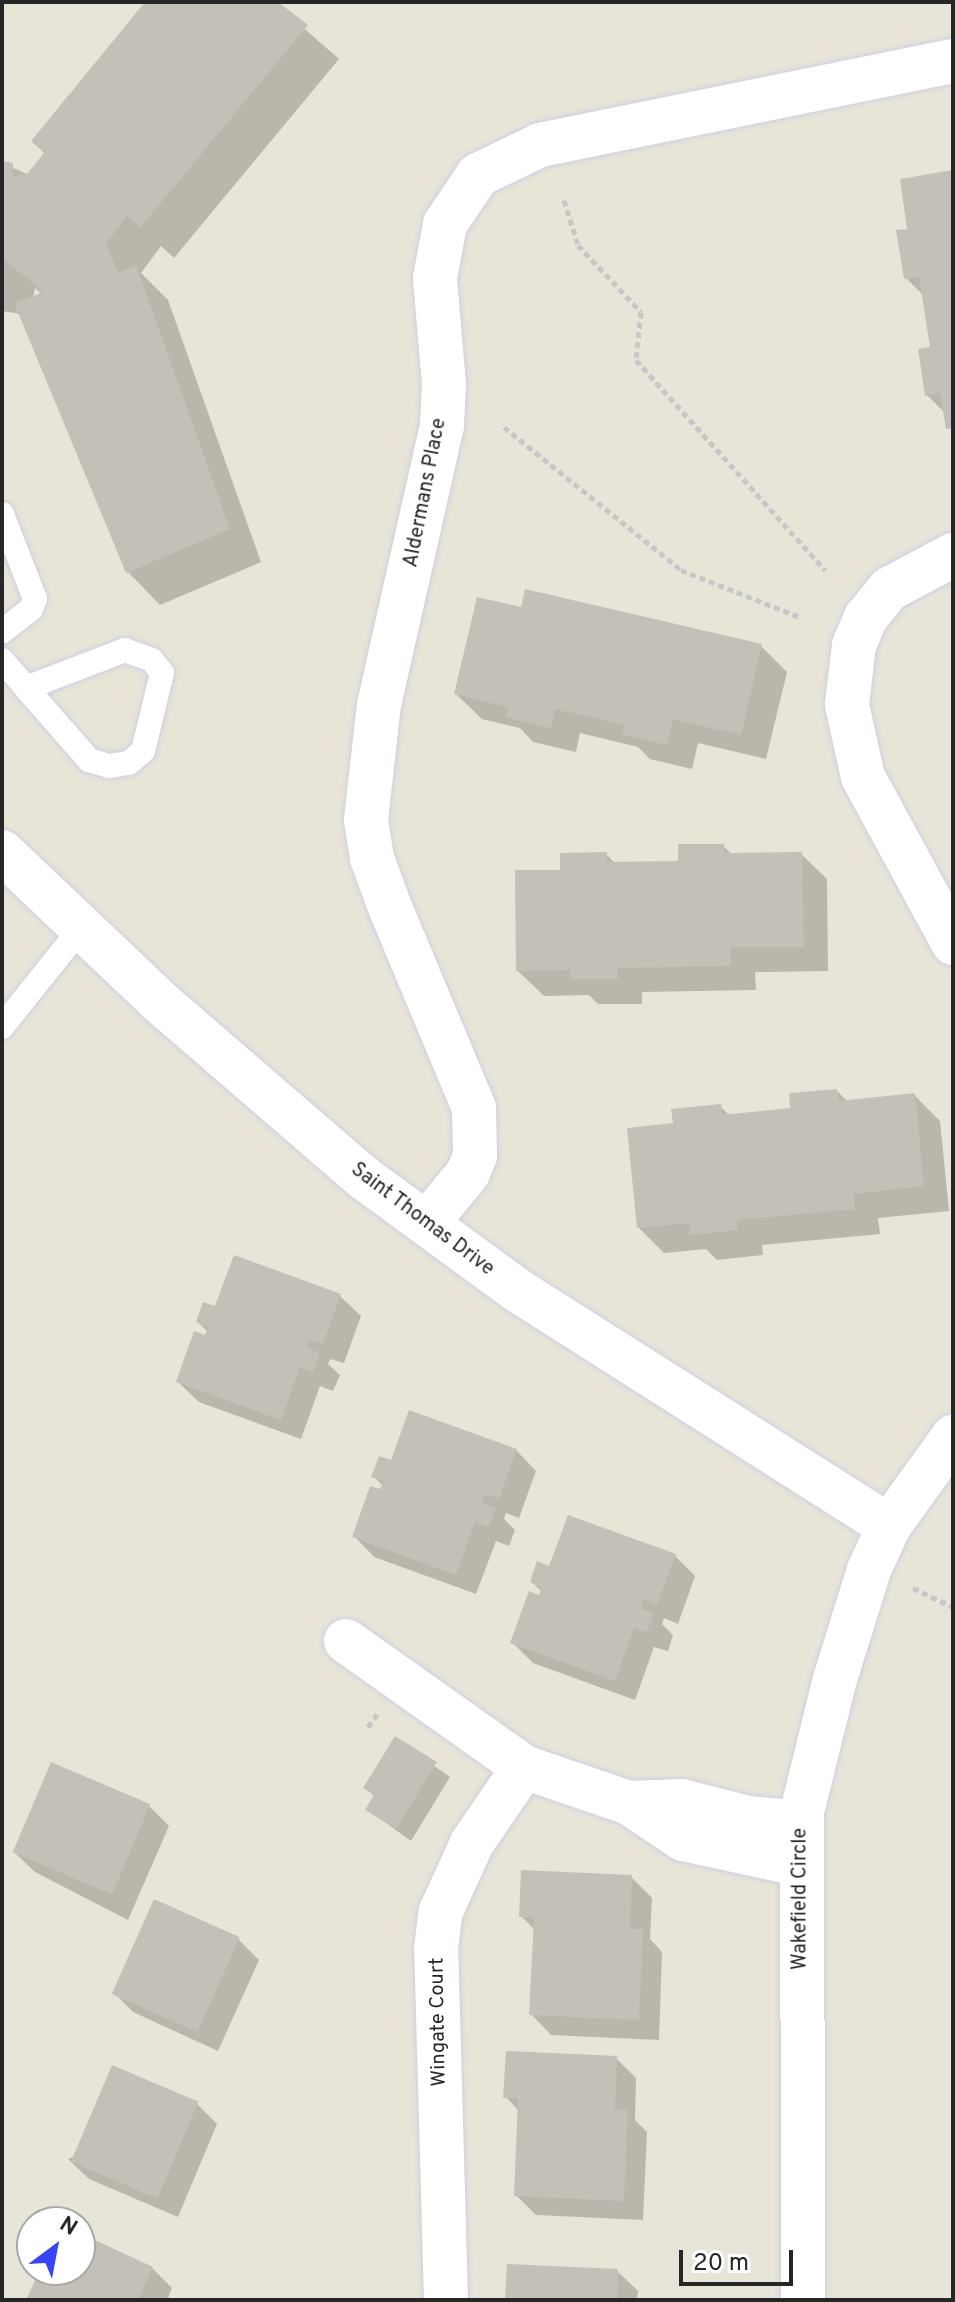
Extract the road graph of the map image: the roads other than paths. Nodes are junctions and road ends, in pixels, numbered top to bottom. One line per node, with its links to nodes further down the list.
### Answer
1 (953, 61): 11 (street, Aldermans Place)
2 (2, 514): 4 (lane)
3 (953, 555): 9 (street)
4 (2, 632)
5 (2, 660): 6 (lane)
6 (26, 688): 6 (lane)
7 (2, 852): 8 (street, Saint Thomas Drive)
8 (81, 928): 10 (lane); 11 (street, Saint Thomas Drive)
9 (953, 943)
10 (2, 1027)
11 (427, 1223): 13 (street, Saint Thomas Drive)
12 (953, 1437): 13 (street, Wakefield Circle)
13 (889, 1526): 16 (street, Wakefield Circle)
14 (346, 1641): 15 (street)
15 (524, 1767): 16 (street); 17 (street, Wingate Court)
16 (800, 1844): 18 (street, Wakefield Circle)
17 (446, 2300)
18 (803, 2300)

